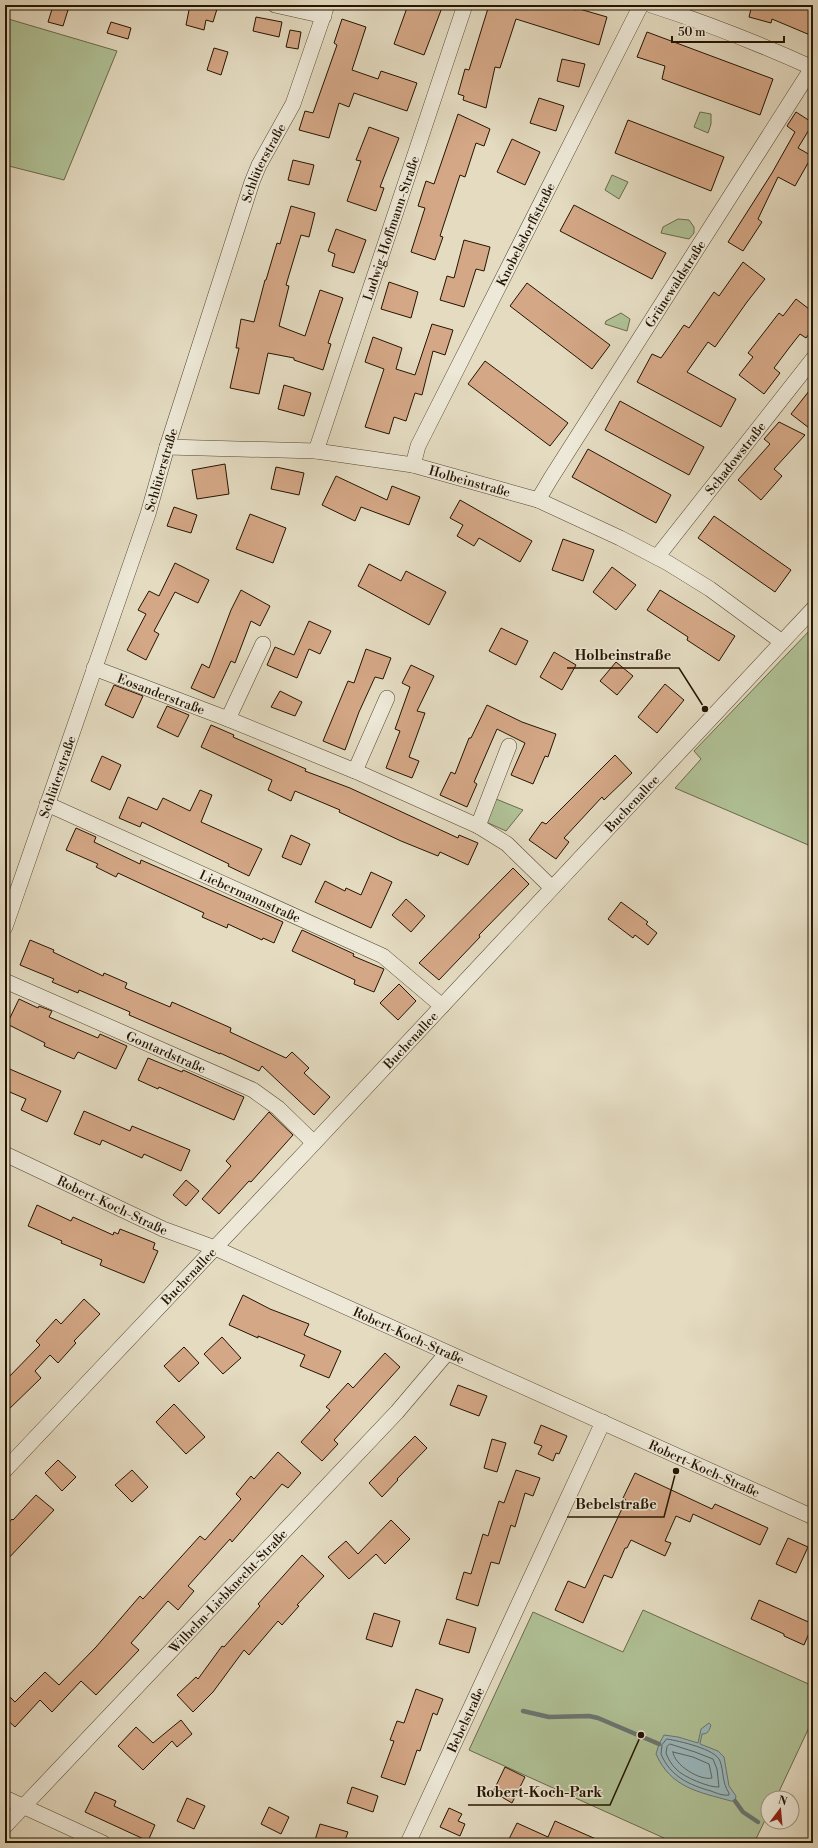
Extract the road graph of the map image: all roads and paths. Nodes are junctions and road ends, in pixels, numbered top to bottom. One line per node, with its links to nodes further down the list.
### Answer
1 (275, 5): 5 (street, Schlüterstraße)
2 (465, 5): 9 (street, Ludwig-Hoffmann-Straße)
3 (641, 5): 10 (street, Knobelsdorffstraße)
4 (651, 5): 6 (street)
5 (326, 10): 8 (street, Schlüterstraße)
6 (813, 68): 11 (street, Grünewaldstraße)
7 (813, 359): 12 (street, Schadowstraße)
8 (167, 447): 9 (street, Holbeinstraße); 16 (street, Schlüterstraße)
9 (316, 451): 10 (street, Holbeinstraße)
10 (413, 465): 11 (street, Holbeinstraße)
11 (538, 500): 12 (street, Holbeinstraße)
12 (657, 557): 14 (street, Holbeinstraße)
13 (813, 609): 14 (street, Buchenallee)
14 (782, 642): 23 (street, Buchenallee)
15 (263, 644): 18 (street)
16 (94, 668): 18 (street, Eosanderstraße); 21 (street, Schlüterstraße)
17 (387, 698): 20 (street)
18 (228, 719): 20 (street, Eosanderstraße)
19 (509, 746): 22 (street)
20 (355, 771): 22 (street, Eosanderstraße)
21 (47, 804): 24 (street, Schlüterstraße); 26 (street, Liebermannstraße)
22 (478, 826): 23 (street, Eosanderstraße)
23 (552, 888): 26 (street, Buchenallee)
24 (5, 928)
25 (5, 981): 27 (street, Gontardstraße)
26 (442, 1006): 27 (street, Buchenallee)
27 (314, 1143): 29 (street, Buchenallee)
28 (5, 1154): 29 (street, Robert-Koch-Straße)
29 (215, 1248): 30 (street, Robert-Koch-Straße); 32 (street, Buchenallee)
30 (447, 1352): 31 (street, Robert-Koch-Straße); 35 (street, Wilhelm-Liebknecht-Straße)
31 (603, 1422): 33 (street, Robert-Koch-Straße); 37 (street, Bebelstraße)
32 (5, 1470)
33 (813, 1518)
34 (5, 1798): 35 (street)
35 (24, 1806): 36 (street, Wilhelm-Liebknecht-Straße); 38 (street)
36 (5, 1826)
37 (413, 1842)
38 (103, 1843)

